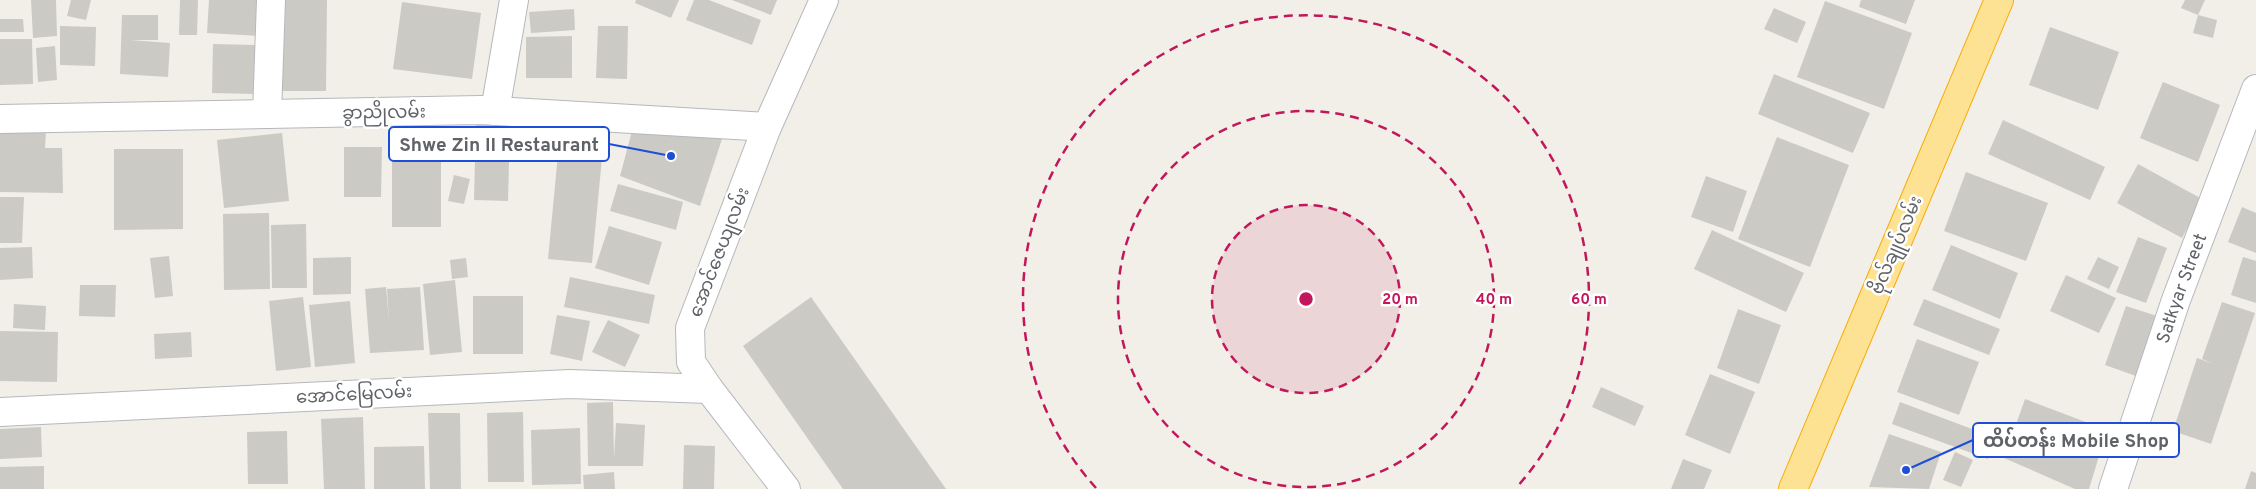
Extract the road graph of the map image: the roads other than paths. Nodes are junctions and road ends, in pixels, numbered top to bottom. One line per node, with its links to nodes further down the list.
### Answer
1 (271, 0): 7 (street)
2 (514, 0): 6 (street)
3 (824, 0): 9 (street, အောင်ဇေယျလမ်း)
4 (1999, 0): 13 (highway, ဗိုလ်ချုပ်လမ်း)
5 (2256, 89): 14 (street, Satkyar Street)
6 (496, 111): 7 (street, ခွာညိုလမ်း); 9 (street, ခွာညိုလမ်း)
7 (267, 114): 8 (street, ခွာညိုလမ်း)
8 (0, 119)
9 (767, 127): 10 (street, အောင်ဇေယျလမ်း)
10 (709, 389): 11 (street, အောင်မြေလမ်း); 12 (street, အောင်ဇေယျလမ်း)
11 (0, 412)
12 (786, 489)
13 (1793, 489)
14 (2113, 489)

